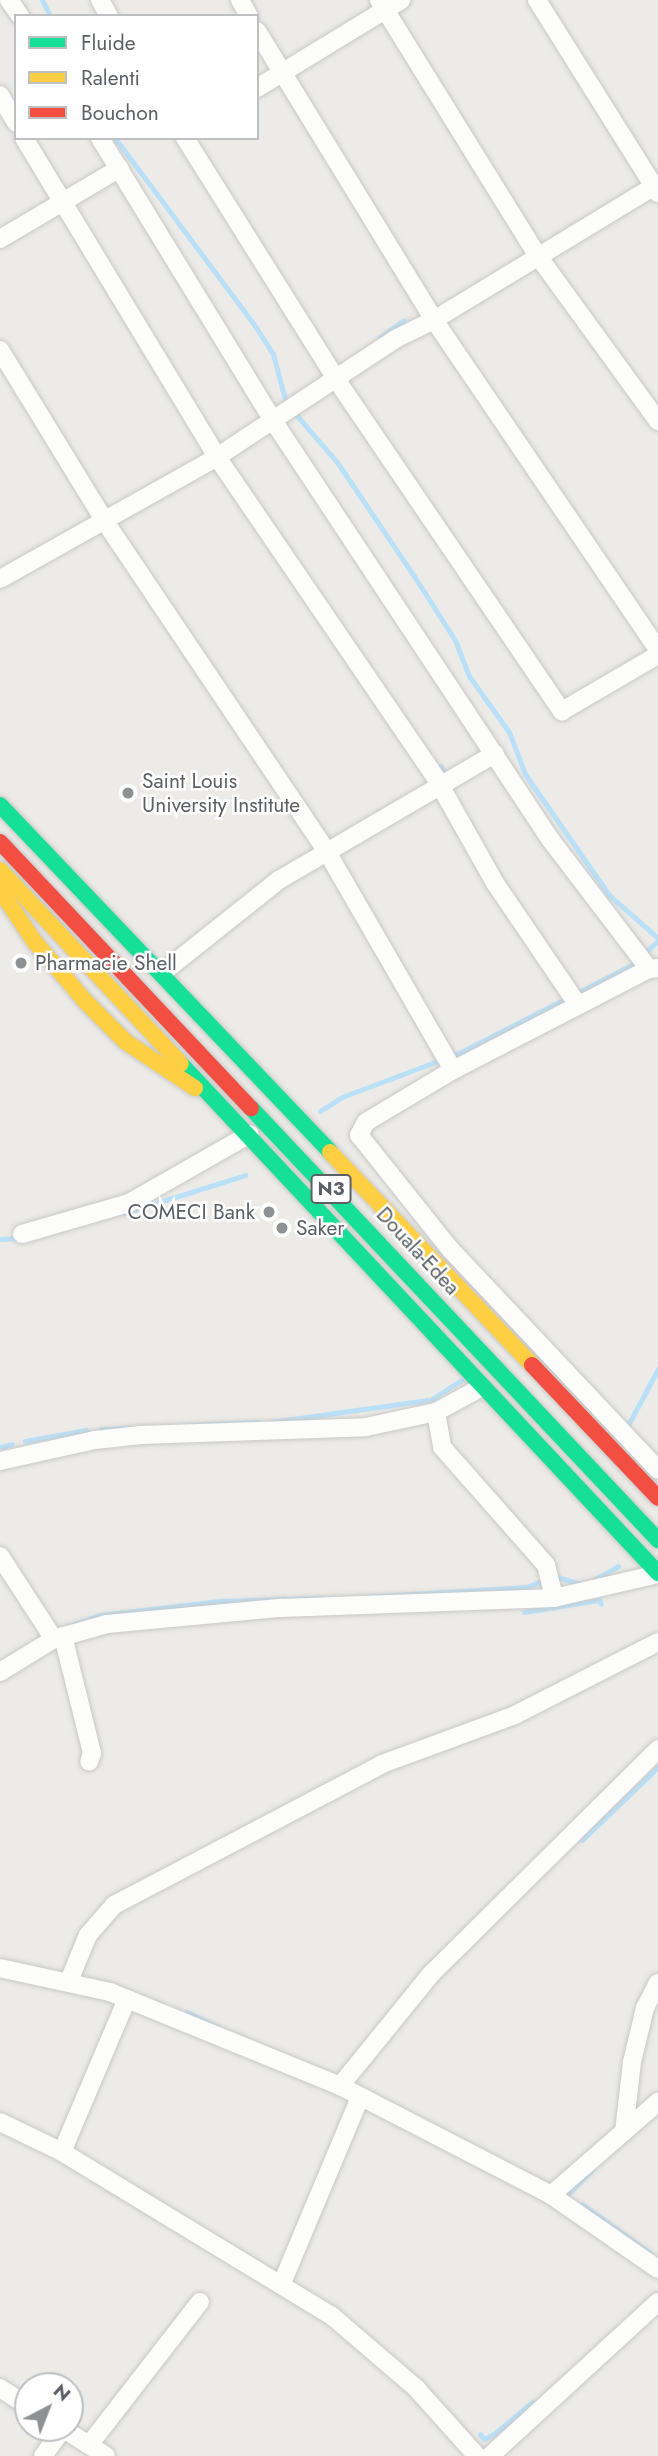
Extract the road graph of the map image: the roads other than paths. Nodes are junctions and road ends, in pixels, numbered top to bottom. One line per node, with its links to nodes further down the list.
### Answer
1 (401, 0): 3 (street)
2 (537, 0): 13 (street)
3 (382, 5): 5 (street); 16 (street)
4 (259, 35): 5 (street)
5 (281, 74): 6 (street); 17 (street)
6 (259, 87)
7 (0, 95): 8 (street)
8 (14, 120)
9 (25, 140): 14 (street)
10 (101, 140): 12 (street)
11 (186, 140): 19 (street)
12 (120, 168): 14 (street); 21 (street)
13 (657, 188): 16 (street)
14 (60, 202): 15 (street); 22 (street)
15 (0, 239)
16 (538, 256): 17 (street); 20 (street)
17 (434, 320): 19 (street); 25 (street)
18 (0, 350): 23 (street)
19 (336, 379): 21 (street); 25 (street)
20 (658, 421)
21 (274, 422): 22 (street); 26 (street)
22 (217, 457): 23 (street); 27 (street)
23 (104, 520): 24 (street); 30 (street)
24 (0, 579)
25 (658, 652)
26 (495, 754): 27 (street); 33 (street)
27 (440, 785): 30 (street); 35 (street)
28 (0, 805): 34 (main road)
29 (0, 842): 45 (main road, Douala-Edea / N3)
30 (326, 850): 34 (street); 36 (street)
31 (0, 870): 37 (main road)
32 (3, 903): 37 (main road)
33 (654, 969): 35 (street)
34 (162, 973): 44 (main road)
35 (578, 1005): 36 (street)
36 (453, 1070): 43 (street)
37 (220, 1102): 38 (main road)
38 (250, 1134): 39 (street); 40 (main road)
39 (23, 1234)
40 (480, 1388): 41 (street); 47 (main road)
41 (436, 1412): 42 (street); 48 (street)
42 (0, 1461)
43 (658, 1470)
44 (658, 1498)
45 (658, 1540)
46 (0, 1556): 49 (street)
47 (658, 1574): 48 (street)
48 (554, 1598): 49 (street)
49 (59, 1638): 51 (street); 53 (street)
50 (658, 1642): 55 (street)
51 (0, 1672)
52 (658, 1749): 58 (street)
53 (89, 1762)
54 (0, 1968): 55 (street)
55 (69, 1981): 57 (street)
56 (658, 1983): 62 (street)
57 (127, 1999): 58 (street); 63 (street)
58 (340, 2086): 59 (street)
59 (360, 2097): 64 (street); 66 (street)
60 (658, 2102): 62 (street)
61 (0, 2122): 63 (street)
62 (624, 2132): 64 (street)
63 (62, 2152): 66 (street)
64 (551, 2195): 65 (street)
65 (658, 2269)
66 (282, 2283): 72 (street)
67 (200, 2302): 70 (street)
68 (658, 2302): 73 (street)
69 (84, 2442): 70 (street)
70 (89, 2445): 71 (street)
71 (106, 2456)
72 (477, 2456)
73 (490, 2456)

